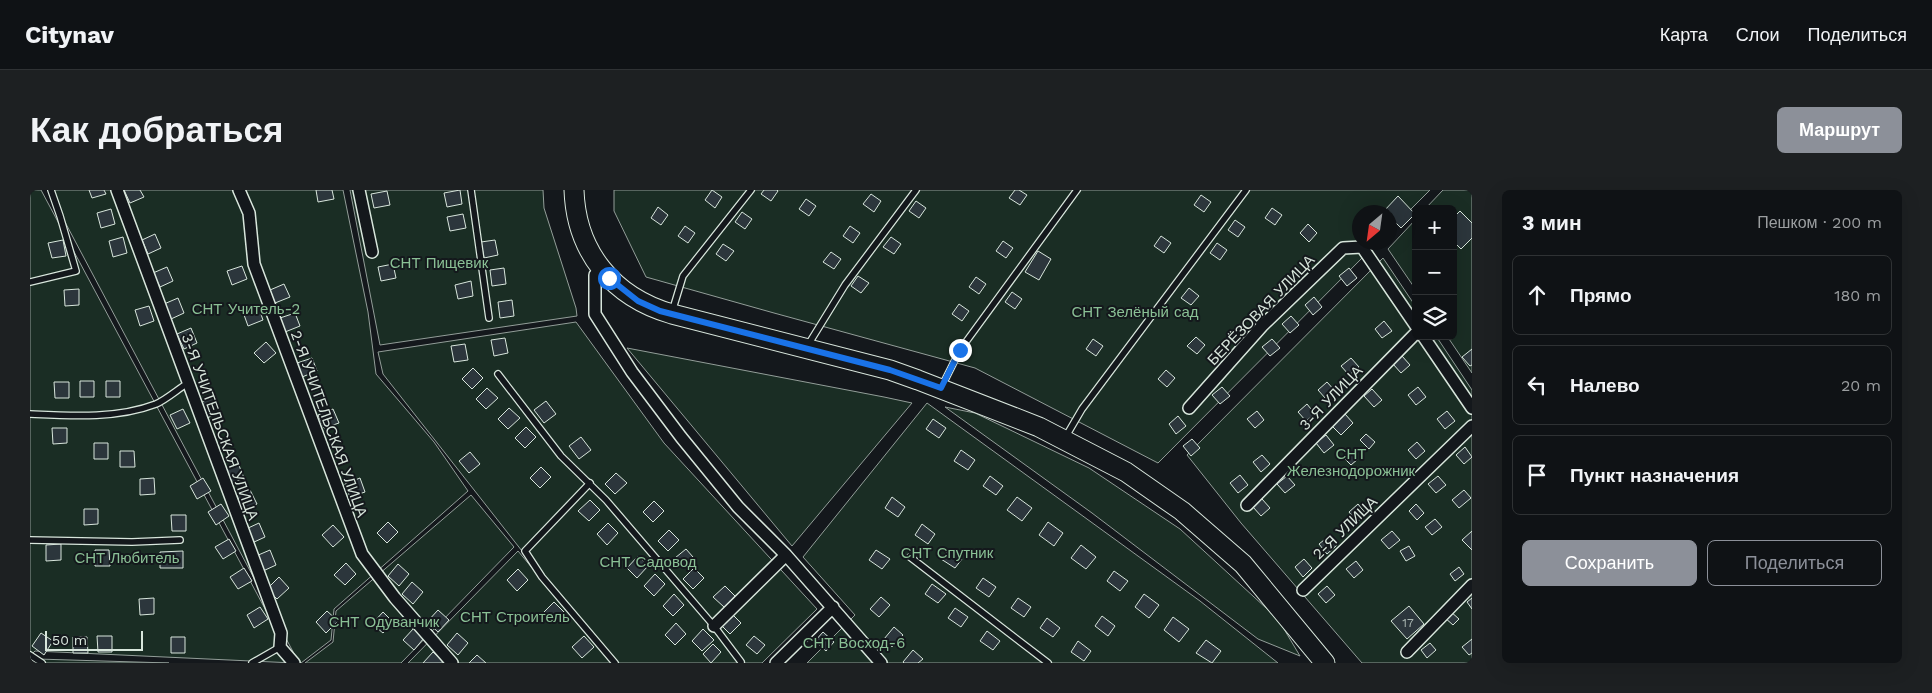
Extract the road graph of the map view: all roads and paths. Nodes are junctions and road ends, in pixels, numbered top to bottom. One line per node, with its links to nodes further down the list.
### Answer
1 (51, 190): 13 (lane)
2 (117, 190): 21 (street, 3-Я УЧИТЕЛЬСКАЯ УЛИЦА)
3 (239, 190): 45 (street, 2-Я УЧИТЕЛЬСКАЯ УЛИЦА)
4 (359, 190): 11 (street)
5 (471, 190): 15 (lane)
6 (574, 190): 12 (main road)
7 (751, 190): 14 (lane)
8 (916, 190): 19 (lane)
9 (1077, 190): 22 (lane)
10 (1246, 190): 27 (lane)
11 (372, 252)
12 (601, 269): 14 (main road); 32 (street)
13 (30, 282)
14 (672, 314): 19 (main road)
15 (489, 318)
16 (1412, 320): 23 (street, БЕРЁЗОВАЯ УЛИЦА)
17 (1412, 337): 29 (street, 3-Я УЛИЦА)
18 (1426, 340): 24 (street)
19 (805, 349): 22 (main road)
20 (498, 374): 28 (lane)
21 (188, 383): 25 (lane); 38 (street, 3-Я УЧИТЕЛЬСКАЯ УЛИЦА)
22 (941, 388): 27 (main road)
23 (1189, 408)
24 (1472, 408)
25 (30, 414)
26 (1472, 426): 35 (street, 2-Я УЛИЦА)
27 (1064, 440): 50 (main road)
28 (590, 483): 37 (lane); 46 (lane)
29 (1247, 505)
30 (30, 540): 31 (lane)
31 (180, 540)
32 (786, 555): 36 (street); 37 (street)
33 (910, 558): 49 (lane)
34 (1472, 585): 39 (street)
35 (1303, 590)
36 (833, 607): 47 (street); 48 (street)
37 (714, 626): 41 (lane)
38 (280, 647): 43 (lane); 44 (street)
39 (1408, 652)
40 (30, 654): 42 (lane)
41 (741, 662)
42 (42, 663)
43 (252, 663)
44 (294, 663)
45 (452, 663)
46 (615, 663)
47 (776, 663)
48 (881, 663)
49 (1048, 663)
50 (1325, 663)

